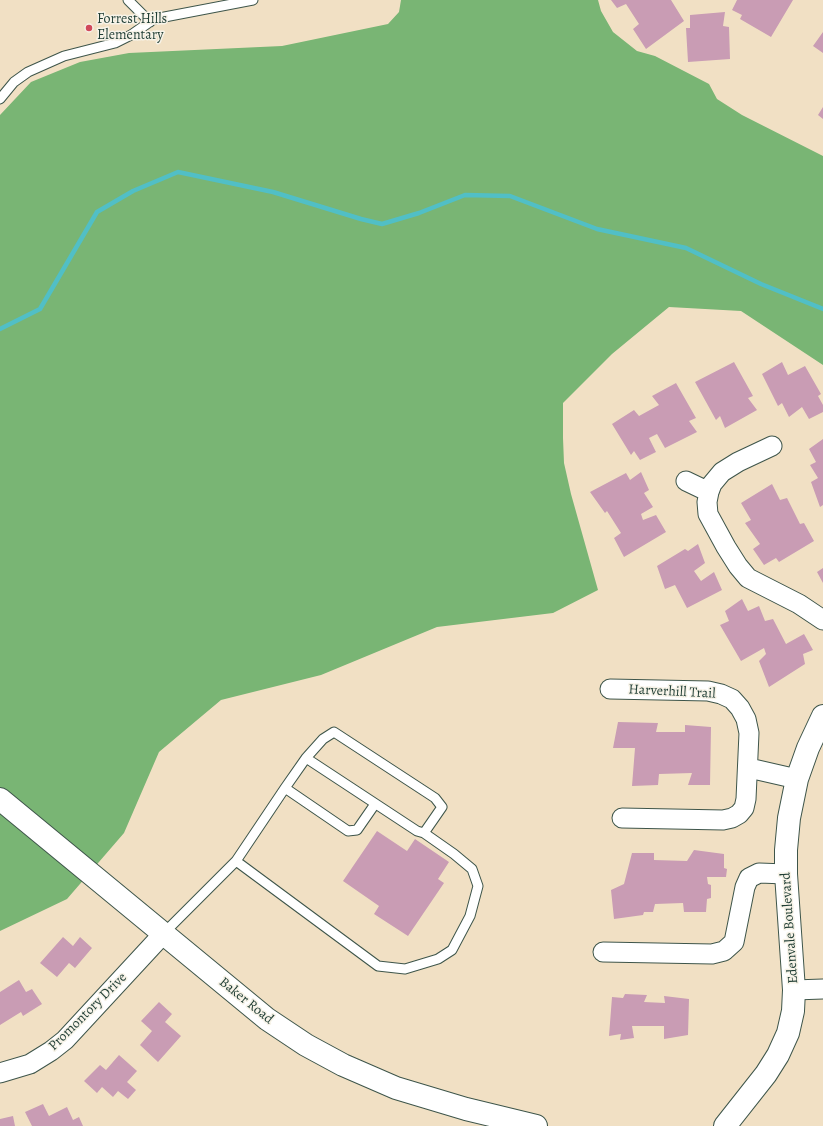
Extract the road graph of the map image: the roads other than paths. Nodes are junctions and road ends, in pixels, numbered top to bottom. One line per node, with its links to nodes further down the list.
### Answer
1 (128, 0): 3 (lane)
2 (253, 0): 3 (lane)
3 (150, 22): 4 (lane)
4 (0, 99)
5 (772, 446): 7 (street)
6 (686, 481): 7 (street)
7 (709, 492): 8 (street)
8 (823, 620)
9 (610, 689): 12 (street, Harverhill Trail)
10 (823, 716): 13 (main road, Edenvale Boulevard)
11 (306, 758): 14 (lane); 16 (lane); 18 (lane)
12 (748, 768): 13 (street); 17 (street, Harverhill Trail)
13 (796, 779): 20 (main road, Edenvale Boulevard)
14 (285, 788): 16 (lane); 19 (lane)
15 (0, 799): 21 (main road, Baker Road)
16 (375, 804): 18 (lane)
17 (622, 818)
18 (424, 833): 19 (lane)
19 (236, 861): 21 (lane)
20 (786, 874): 22 (street); 24 (main road, Edenvale Boulevard)
21 (164, 933): 25 (street, Promontory Drive); 26 (main road, Baker Road)
22 (603, 952)
23 (823, 989): 24 (street)
24 (794, 990): 27 (main road, Edenvale Boulevard)
25 (0, 1073)
26 (536, 1126)
27 (725, 1126)

